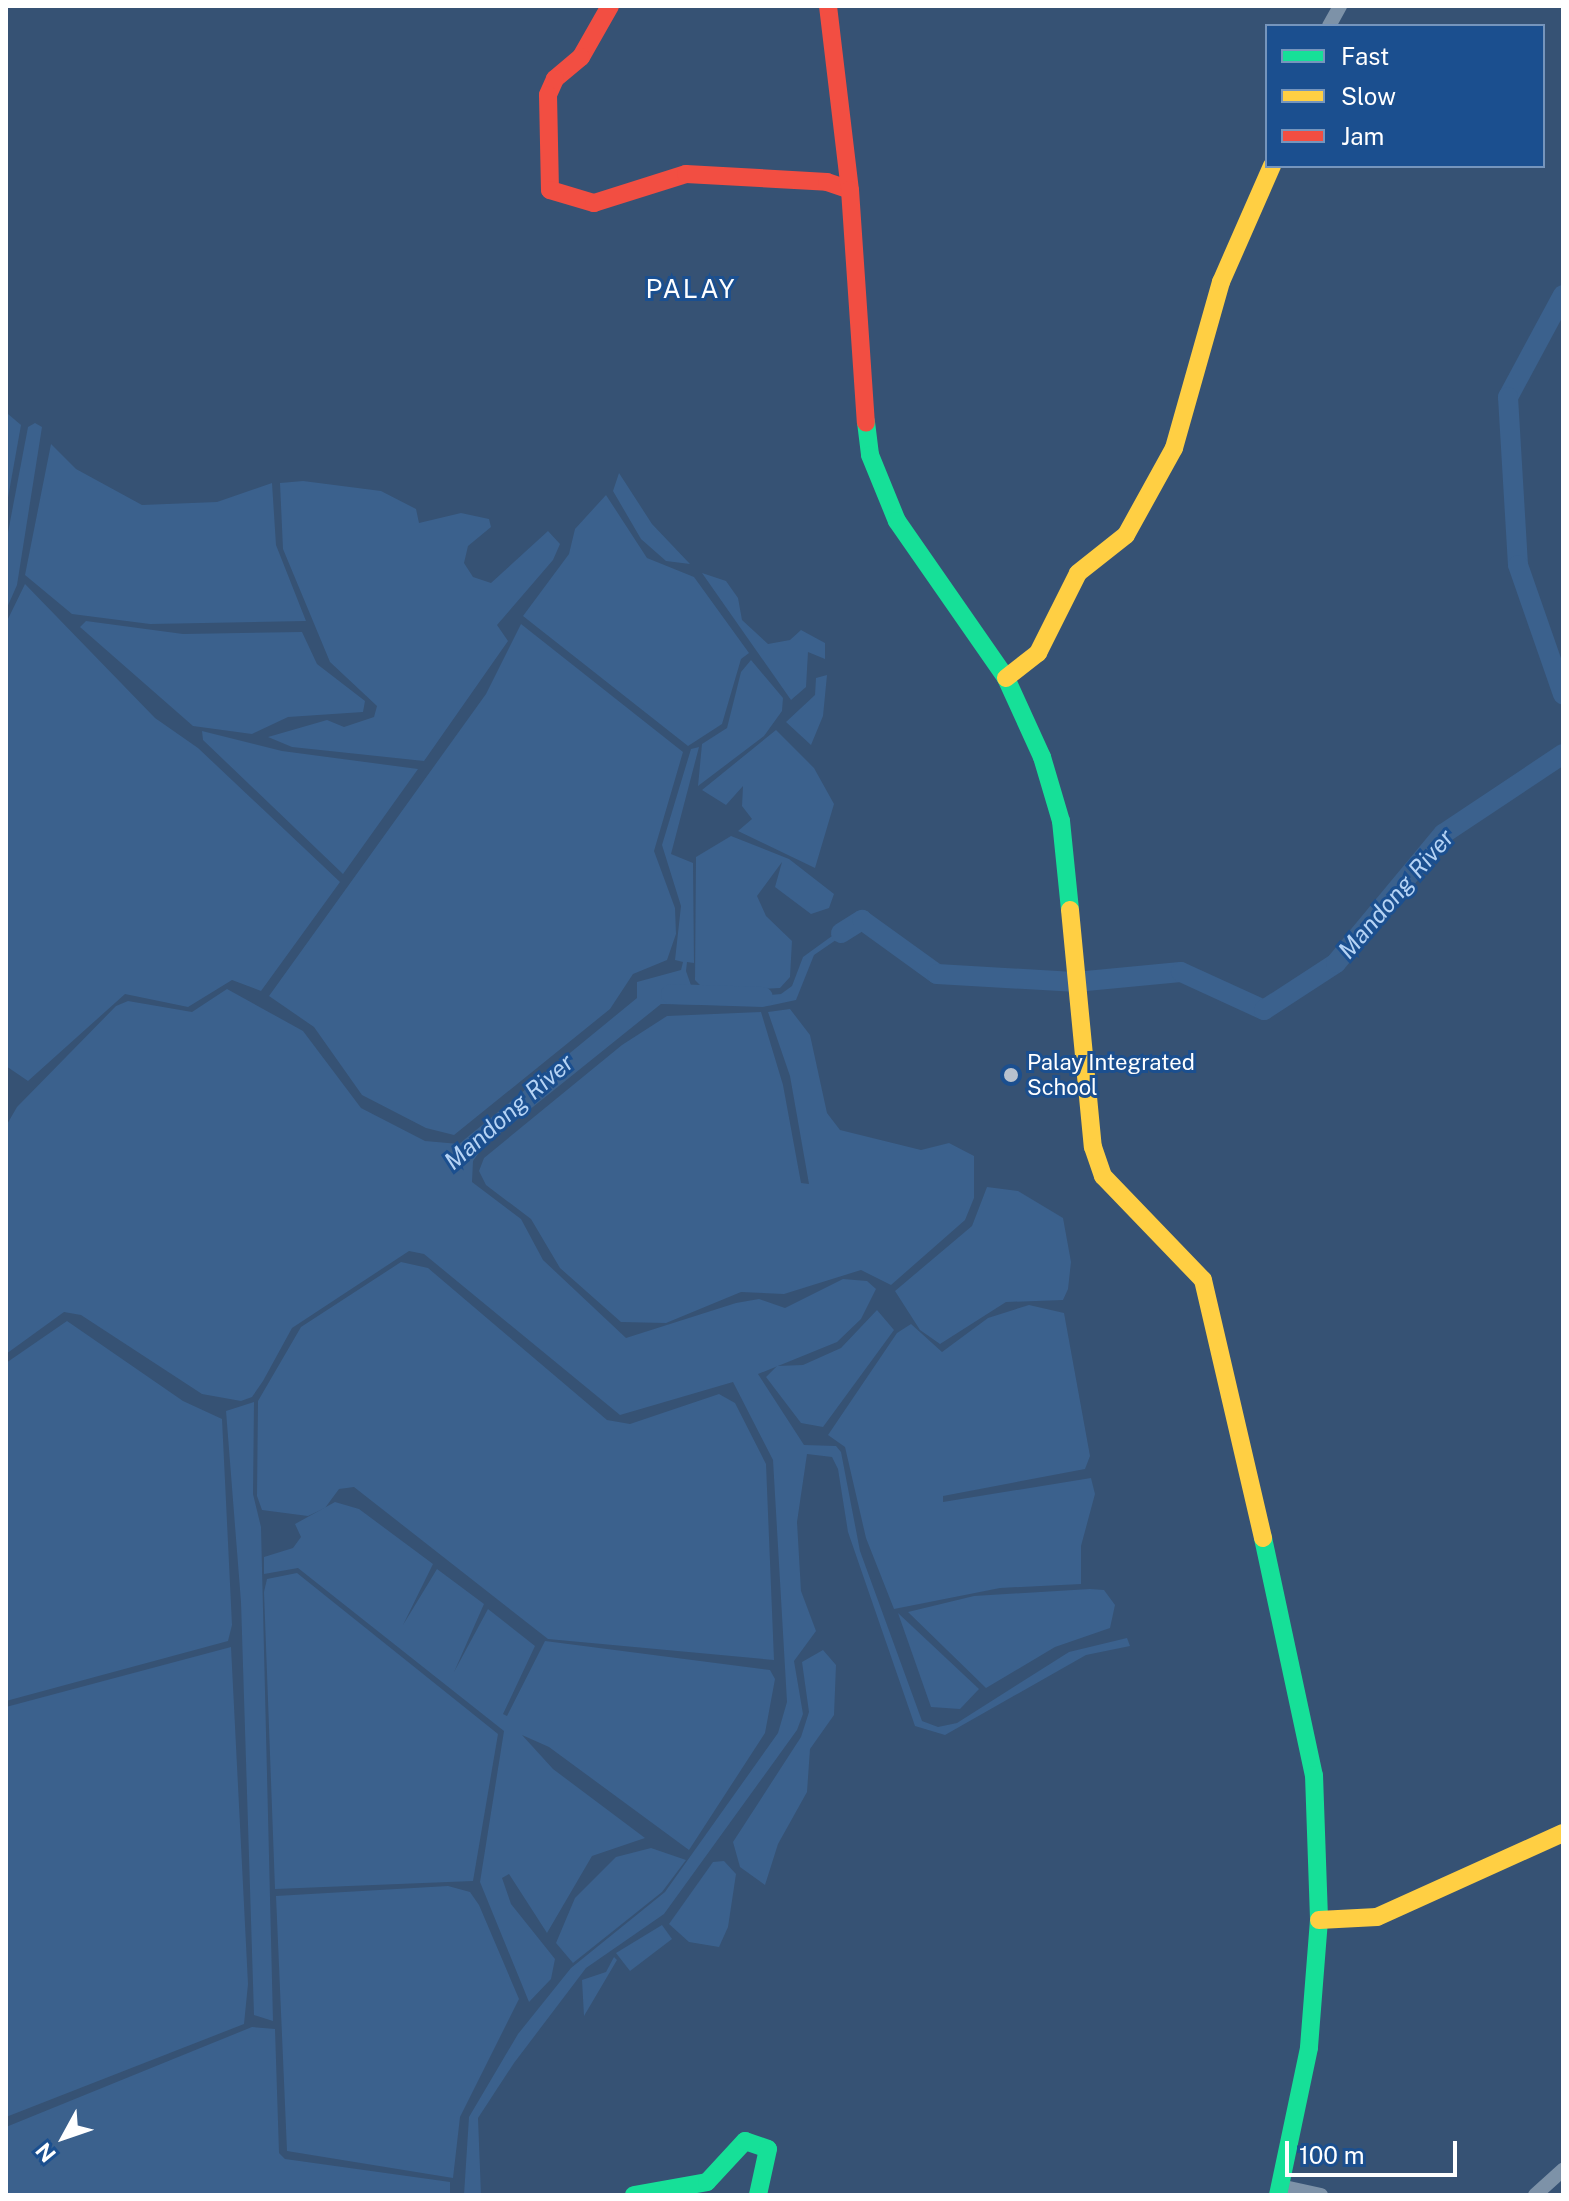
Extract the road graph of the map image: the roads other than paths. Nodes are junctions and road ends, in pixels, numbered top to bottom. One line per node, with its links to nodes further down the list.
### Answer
1 (610, 6): 6 (main road)
2 (828, 6): 6 (main road)
3 (1340, 6): 4 (street)
4 (1330, 24)
5 (1271, 168): 7 (main road)
6 (850, 190): 7 (main road)
7 (1006, 678): 9 (main road)
8 (1563, 1833): 9 (main road)
9 (1319, 1920): 11 (main road)
10 (1563, 2170): 15 (street)
11 (1279, 2190): 14 (street)
12 (634, 2195): 13 (main road)
13 (758, 2195)
14 (1321, 2195)
15 (1535, 2195)

